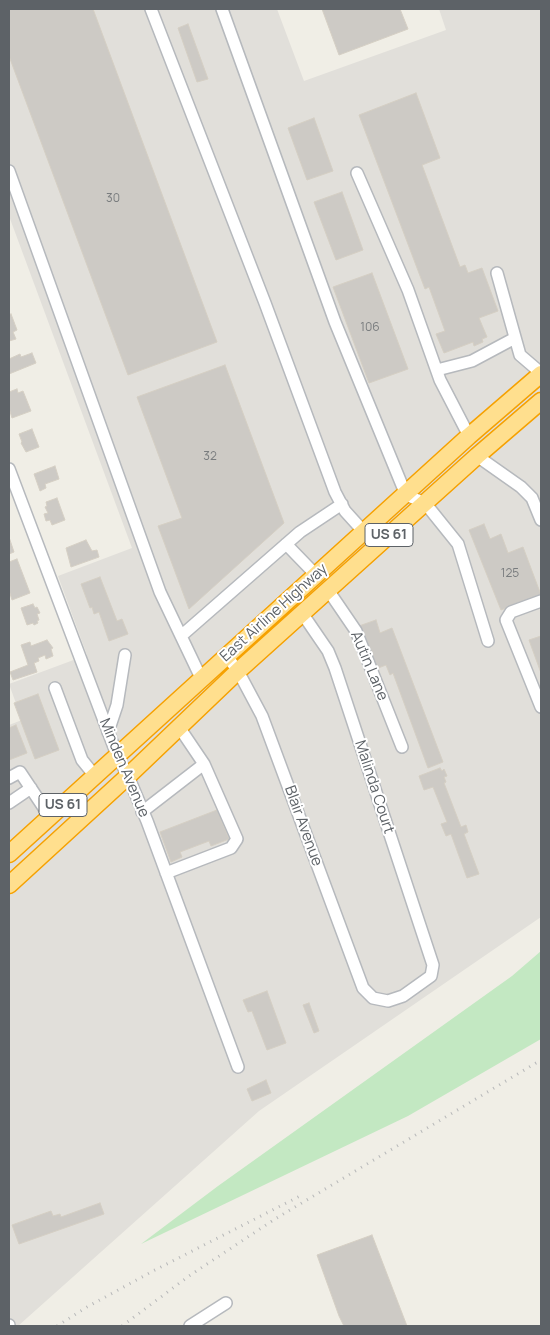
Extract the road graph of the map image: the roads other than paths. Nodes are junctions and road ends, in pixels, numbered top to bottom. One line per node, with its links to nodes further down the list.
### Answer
1 (151, 9): 15 (street)
2 (222, 9): 13 (street)
3 (9, 171): 23 (street)
4 (357, 173): 7 (street)
5 (497, 273): 6 (street)
6 (515, 338): 7 (street); 8 (street)
7 (437, 370): 10 (street)
8 (541, 374): 10 (highway, East Airline Highway / US 61)
9 (541, 401): 11 (highway, East Airline Highway / US 61)
10 (469, 436): 13 (highway, East Airline Highway / US 61)
11 (477, 456): 14 (highway, East Airline Highway / US 61); 16 (street)
12 (9, 469): 32 (street, Minden Avenue)
13 (406, 494): 14 (street); 17 (highway, East Airline Highway / US 61)
14 (425, 503): 20 (highway, East Airline Highway / US 61); 24 (street)
15 (342, 504): 17 (street); 18 (street)
16 (541, 520)
17 (364, 532): 19 (highway, East Airline Highway / US 61)
18 (286, 544): 19 (street); 23 (street)
19 (316, 575): 26 (highway, East Airline Highway / US 61)
20 (328, 590): 22 (highway, East Airline Highway / US 61); 33 (street, Autin Lane)
21 (541, 601): 30 (street)
22 (302, 613): 27 (highway, East Airline Highway / US 61); 46 (street, Malinda Court)
23 (181, 636): 28 (street)
24 (488, 641)
25 (125, 654): 32 (street)
26 (226, 655): 27 (street, Blair Avenue); 28 (highway, East Airline Highway / US 61)
27 (238, 671): 31 (highway, East Airline Highway / US 61); 46 (street, Blair Avenue)
28 (201, 678): 34 (highway, East Airline Highway / US 61)
29 (55, 688): 36 (street)
30 (541, 707)
31 (180, 727): 35 (street); 37 (highway, East Airline Highway / US 61)
32 (108, 732): 34 (street, Minden Avenue)
33 (402, 747)
34 (117, 755): 36 (highway, East Airline Highway / US 61); 37 (street, Minden Avenue)
35 (204, 764): 41 (street); 44 (street)
36 (94, 776): 42 (highway, East Airline Highway / US 61)
37 (128, 776): 41 (street, Minden Avenue); 45 (highway, East Airline Highway / US 61)
38 (9, 778): 39 (street)
39 (31, 788): 40 (street); 42 (street)
40 (9, 803)
41 (142, 812): 44 (street, Minden Avenue)
42 (50, 817): 43 (highway, East Airline Highway / US 61)
43 (9, 854)
44 (166, 873): 47 (street, Minden Avenue)
45 (10, 880)
46 (373, 998)
47 (238, 1067)
48 (226, 1303): 49 (street)
49 (190, 1326)

